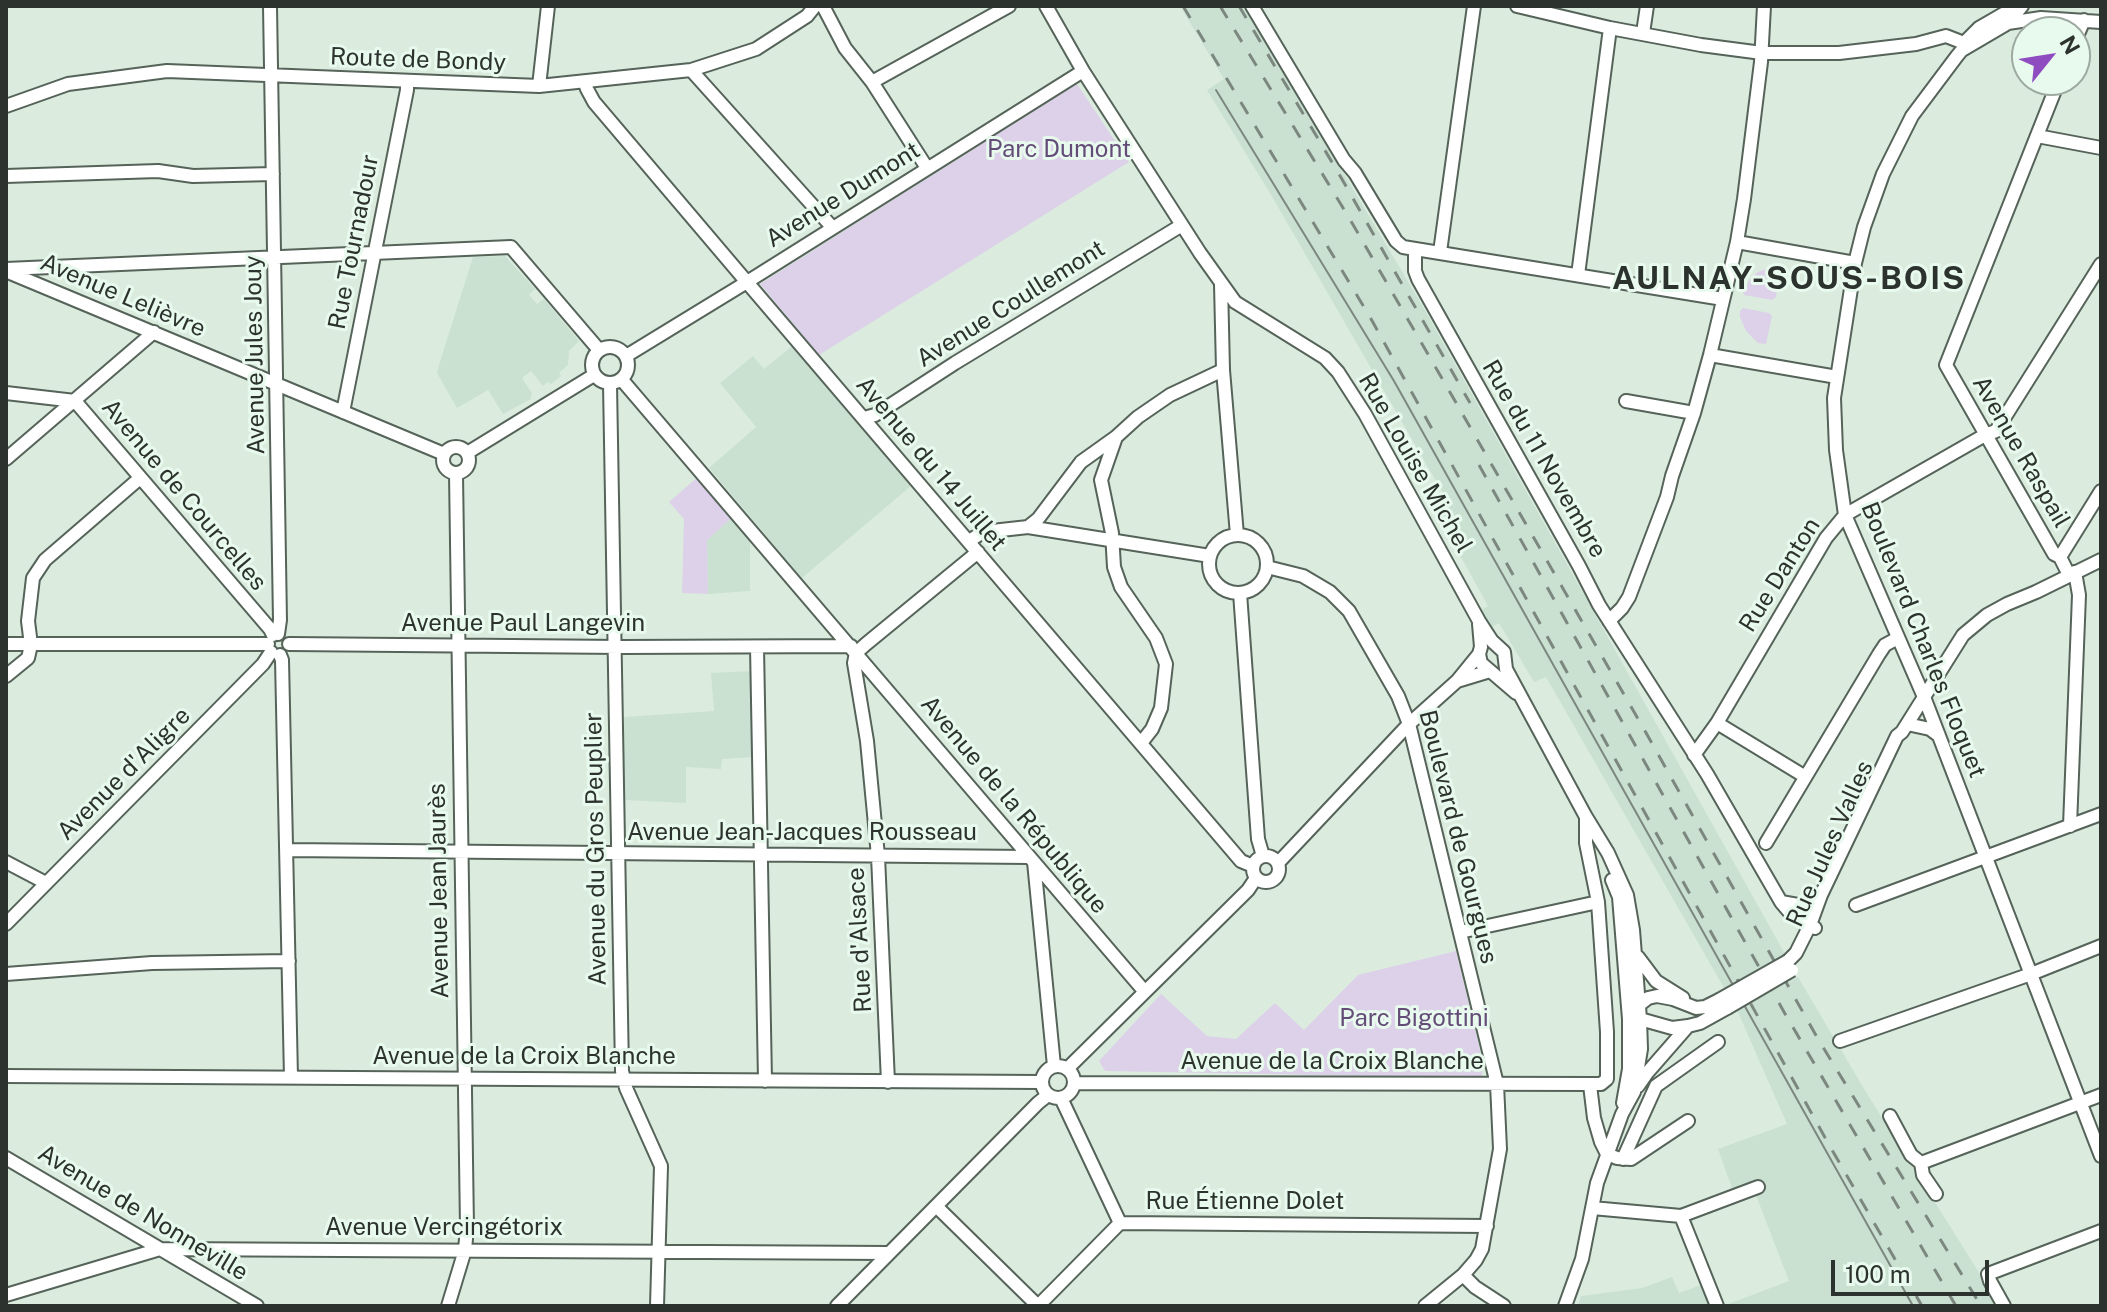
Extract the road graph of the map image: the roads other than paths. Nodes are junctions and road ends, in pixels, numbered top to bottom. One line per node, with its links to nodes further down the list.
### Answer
1 (270, 6): 22 (street, Avenue Jules Jouy)
2 (548, 6): 26 (street)
3 (815, 6): 20 (street, Route de Bondy)
4 (823, 6): 24 (street)
5 (1009, 6): 24 (street)
6 (1046, 6): 21 (street, Rue Louise Michel)
7 (1252, 6): 37 (street)
8 (1474, 6): 38 (street)
9 (1517, 6): 13 (street)
10 (1647, 6): 17 (street)
11 (1764, 6): 19 (street)
12 (2021, 6): 14 (street, Boulevard Charles Floquet); 18 (street, Boulevard Charles Floquet)
13 (1546, 9): 16 (street)
14 (2008, 23): 15 (street); 18 (street, Boulevard Charles Floquet)
15 (2011, 23)
16 (1610, 28): 17 (street); 44 (street)
17 (1643, 33): 19 (street)
18 (1963, 46): 19 (street); 41 (street, Boulevard Charles Floquet)
19 (1762, 53): 36 (street)
20 (691, 70): 25 (street, Route de Bondy); 35 (street)
21 (1083, 71): 31 (street, Avenue Dumont); 34 (street, Rue Louise Michel)
22 (272, 76): 23 (street, Route de Bondy); 28 (street, Route de Bondy); 32 (street, Avenue Jules Jouy)
23 (407, 81): 26 (street, Route de Bondy); 39 (street, Rue Tournadour)
24 (872, 82): 31 (street)
25 (585, 83): 26 (street, Route de Bondy); 45 (street, Avenue du 14 Juillet)
26 (539, 86)
27 (2053, 96): 29 (street, Avenue Raspail)
28 (6, 106)
29 (2037, 136): 30 (street); 63 (street, Avenue Raspail)
30 (2101, 148)
31 (927, 168): 35 (street, Avenue Dumont)
32 (273, 174): 33 (street); 40 (street, Avenue Jules Jouy)
33 (6, 176)
34 (1182, 225): 46 (street, Rue Louise Michel); 62 (street, Avenue Coullemont)
35 (832, 227): 45 (street, Avenue Dumont)
36 (1737, 242): 41 (street); 47 (street)
37 (1415, 250): 38 (street); 82 (street, Rue du 11 Novembre)
38 (1440, 252): 44 (street)
39 (374, 254): 40 (street); 49 (street); 60 (street, Rue Tournadour)
40 (276, 259): 43 (street); 56 (street, Avenue Jules Jouy)
41 (1855, 263): 54 (street, Boulevard Charles Floquet)
42 (2101, 264): 63 (street, Rue Danton)
43 (6, 270): 48 (street, Avenue Lelièvre)
44 (1578, 275): 47 (street)
45 (747, 282): 51 (street, Avenue Dumont); 62 (street, Avenue du 14 Juillet)
46 (1221, 284): 52 (street); 91 (street, Rue Louise Michel)
47 (1723, 299): 50 (street)
48 (154, 332): 56 (street, Avenue Lelièvre); 58 (street)
49 (599, 350): 51 (street); 53 (street)
50 (1710, 355): 54 (street); 61 (street)
51 (626, 356): 55 (street)
52 (1223, 370): 64 (street); 73 (street)
53 (594, 375): 55 (street); 65 (street)
54 (1837, 377): 71 (street, Boulevard Charles Floquet)
55 (616, 382): 89 (street, Avenue du Gros Peuplier); 92 (street, Avenue de la République)
56 (277, 386): 60 (street, Avenue Lelièvre); 85 (street, Avenue Jules Jouy)
57 (6, 393): 58 (street, Avenue de Courcelles)
58 (75, 401): 67 (street); 69 (street, Avenue de Courcelles)
59 (1626, 401): 61 (street)
60 (343, 412): 66 (street, Avenue Lelièvre)
61 (1694, 413): 82 (street)
62 (864, 418): 75 (street, Avenue du 14 Juillet)
63 (1985, 435): 71 (street, Rue Danton); 77 (street, Avenue Raspail)
64 (1116, 437): 72 (street); 74 (street)
65 (467, 453): 66 (street); 68 (street)
66 (444, 454): 68 (street)
67 (6, 459)
68 (456, 474): 88 (street, Avenue Jean Jaurès)
69 (140, 478): 85 (street, Avenue de Courcelles); 87 (street)
70 (2101, 491): 77 (street)
71 (1845, 515): 83 (street, Boulevard Charles Floquet); 97 (street, Rue Danton)
72 (1028, 527): 74 (street); 75 (street)
73 (1237, 535): 76 (street); 79 (street)
74 (1113, 542): 76 (street); 101 (street)
75 (973, 547): 92 (street); 101 (street, Avenue du 14 Juillet)
76 (1210, 556): 81 (street)
77 (2060, 557): 80 (street, Avenue Raspail)
78 (2101, 560): 80 (street, Rue Jules Valles)
79 (1267, 567): 81 (street); 98 (street, Boulevard de Gourgues)
80 (2072, 574): 96 (street, Rue Jules Valles); 106 (street)
81 (1240, 593): 117 (street)
82 (1609, 621): 102 (street, Rue du 11 Novembre)
83 (1898, 638): 96 (street, Boulevard Charles Floquet); 103 (street)
84 (6, 644): 87 (street)
85 (274, 644): 86 (street, Avenue de Courcelles); 87 (street); 108 (street, Avenue Jules Jouy); 118 (street, Avenue d'Aligre)
86 (289, 644): 88 (street, Avenue Paul Langevin)
87 (31, 645): 94 (street)
88 (458, 645): 89 (street, Avenue Paul Langevin); 109 (street, Avenue Jean Jaurès)
89 (615, 647): 90 (street, Avenue Paul Langevin); 110 (street, Avenue du Gros Peuplier)
90 (757, 647): 92 (street, Avenue Paul Langevin); 111 (street)
91 (1484, 647): 93 (street, Rue Louise Michel); 93 (street, Rue Louise Michel); 95 (street)
92 (854, 650): 113 (street, Rue d'Alsace); 114 (street, Avenue de la République)
93 (1497, 672): 95 (street); 105 (street, Rue Louise Michel)
94 (6, 676)
95 (1457, 681): 98 (street)
96 (1924, 697): 99 (street, Rue Jules Valles); 100 (street, Boulevard Charles Floquet)
97 (1717, 723): 102 (street, Rue Danton); 103 (street)
98 (1409, 724): 116 (street); 125 (street, Boulevard de Gourgues)
99 (1904, 728): 100 (street); 119 (street, Rue Jules Valles); 124 (street, Rue Jules Valles)
100 (1938, 735): 112 (street, Boulevard Charles Floquet)
101 (1141, 743): 117 (street, Avenue du 14 Juillet)
102 (1694, 755): 121 (street, Rue du 11 Novembre)
103 (1804, 776): 107 (street)
104 (2101, 814): 106 (street)
105 (1587, 820): 120 (street, Rue Louise Michel); 127 (street, Rue Louise Michel); 134 (street, Rue Louise Michel)
106 (2070, 826): 112 (street)
107 (1766, 843)
108 (287, 850): 109 (street, Avenue Jean-Jacques Rousseau); 128 (street, Avenue Jules Jouy)
109 (460, 852): 110 (street, Avenue Jean-Jacques Rousseau); 142 (street, Avenue Jean Jaurès)
110 (619, 853): 111 (street, Avenue Jean-Jacques Rousseau); 143 (street, Avenue du Gros Peuplier)
111 (761, 854): 113 (street, Avenue Jean-Jacques Rousseau); 144 (street)
112 (1986, 855): 122 (street); 130 (street, Boulevard Charles Floquet)
113 (878, 856): 114 (street, Avenue Jean-Jacques Rousseau); 145 (street, Rue d'Alsace)
114 (1032, 859): 131 (street, Avenue de la République); 138 (street)
115 (6, 862): 118 (street)
116 (1278, 863): 117 (street); 117 (street)
117 (1257, 867): 131 (street)
118 (46, 883): 123 (street, Avenue d'Aligre)
119 (1821, 895): 121 (street); 124 (street, Rue Jules Valles)
120 (1598, 902): 125 (street); 149 (street, Rue Louise Michel)
121 (1781, 902): 124 (street, Rue du 11 Novembre)
122 (1856, 905)
123 (6, 924)
124 (1812, 926): 132 (street, Rue Jules Valles, bridge)
125 (1460, 932): 148 (street, Boulevard de Gourgues)
126 (2101, 946): 130 (street)
127 (1635, 951): 133 (street); 134 (street, Rue Louise Michel)
128 (289, 961): 129 (street); 141 (street, Avenue Jules Jouy)
129 (6, 974)
130 (2031, 974): 136 (street); 153 (street, Boulevard Charles Floquet)
131 (1145, 992): 139 (street)
132 (1723, 1004): 133 (street); 135 (street)
133 (1705, 1007): 134 (street)
134 (1636, 1013): 135 (street); 150 (street, Rue Louise Michel); 154 (street, Rue Louise Michel)
135 (1688, 1026): 150 (street)
136 (1840, 1041)
137 (1718, 1042): 160 (street)
138 (1054, 1066): 139 (street); 146 (street)
139 (1068, 1068): 147 (street)
140 (6, 1076): 141 (street, Avenue de la Croix Blanche)
141 (291, 1077): 142 (street, Avenue de la Croix Blanche)
142 (464, 1078): 143 (street, Avenue de la Croix Blanche); 171 (street, Avenue Jean Jaurès)
143 (623, 1079): 144 (street, Avenue de la Croix Blanche); 172 (street, Avenue du Gros Peuplier)
144 (765, 1081): 145 (street, Avenue de la Croix Blanche)
145 (888, 1082): 146 (street, Avenue de la Croix Blanche)
146 (1042, 1082): 152 (street)
147 (1075, 1083): 148 (street, Avenue de la Croix Blanche); 152 (street)
148 (1497, 1084): 149 (street, Avenue de la Croix Blanche); 168 (street, Boulevard de Gourgues)
149 (1590, 1085): 157 (street)
150 (1634, 1092): 154 (street, Rue Louise Michel)
151 (2101, 1095): 153 (street)
152 (1054, 1097): 164 (street); 167 (street)
153 (2080, 1103): 158 (street, Boulevard Charles Floquet); 161 (street)
154 (1622, 1114): 157 (street)
155 (1890, 1116): 161 (street)
156 (1688, 1121): 160 (street)
157 (1607, 1154): 160 (street); 165 (street)
158 (2101, 1156)
159 (6, 1158): 170 (street, Avenue de Nonneville)
160 (1623, 1159)
161 (1921, 1163): 163 (street)
162 (1758, 1187): 166 (street)
163 (1936, 1194)
164 (936, 1206): 173 (street); 180 (street)
165 (1592, 1208): 166 (street); 183 (street)
166 (1681, 1216): 184 (street)
167 (1120, 1223): 168 (street, Rue Étienne Dolet); 180 (street, Rue Étienne Dolet)
168 (1487, 1226): 174 (street, Boulevard de Gourgues)
169 (2101, 1231): 185 (street)
170 (160, 1249): 171 (street, Avenue Vercingétorix); 175 (street, Avenue Vercingétorix); 176 (street, Avenue de Nonneville)
171 (465, 1250): 172 (street, Avenue Vercingétorix); 177 (street, Avenue Jean Jaurès)
172 (659, 1252): 173 (street, Avenue Vercingétorix); 178 (street, Avenue du Gros Peuplier)
173 (889, 1253): 179 (street)
174 (1463, 1275): 181 (street, Boulevard de Gourgues); 182 (street)
175 (6, 1295)
176 (257, 1306)
177 (448, 1306)
178 (657, 1306)
179 (837, 1306)
180 (1038, 1306)
181 (1425, 1306)
182 (1504, 1306)
183 (1565, 1306)
184 (1717, 1306)
185 (2004, 1306)

